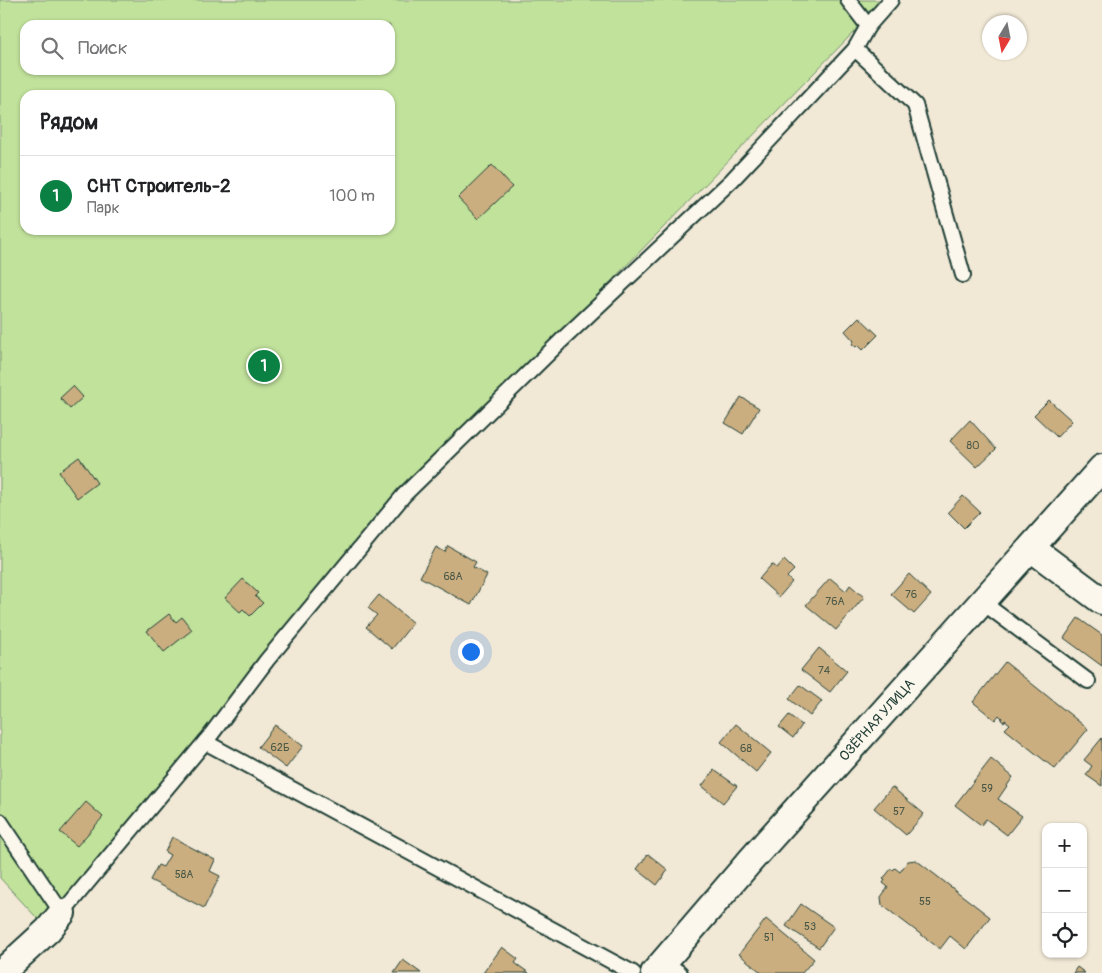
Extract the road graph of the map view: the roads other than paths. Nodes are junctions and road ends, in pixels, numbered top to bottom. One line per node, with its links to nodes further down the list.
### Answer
1 (848, 0): 3 (lane)
2 (891, 0): 3 (lane)
3 (868, 26): 4 (lane)
4 (855, 49): 5 (lane); 11 (lane)
5 (963, 275)
6 (1102, 468): 7 (street, ОЗЁРНАЯ УЛИЦА)
7 (1031, 548): 8 (street); 9 (street, ОЗЁРНАЯ УЛИЦА)
8 (1102, 601)
9 (982, 602): 10 (lane); 14 (street, ОЗЁРНАЯ УЛИЦА)
10 (1088, 681)
11 (205, 742): 13 (lane); 16 (lane)
12 (0, 821): 13 (lane)
13 (62, 913): 15 (street)
14 (666, 969)
15 (2, 973)
16 (633, 973)

